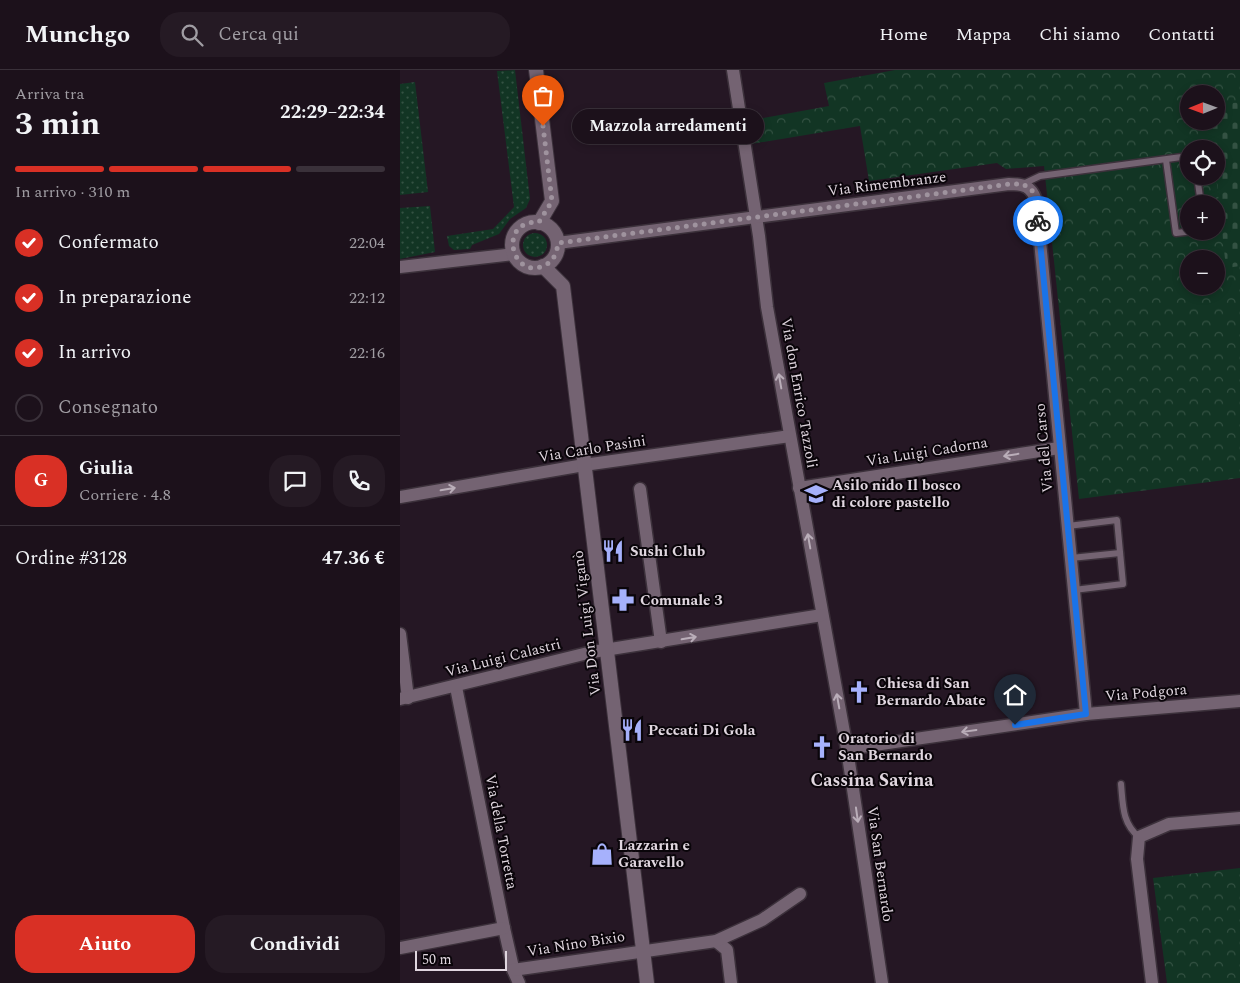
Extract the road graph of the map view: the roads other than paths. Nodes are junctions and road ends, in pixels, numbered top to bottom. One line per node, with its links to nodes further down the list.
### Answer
1 (536, 70): 7 (street)
2 (733, 70): 6 (street, Via don Enrico Tazzoli)
3 (1180, 158): 4 (lane)
4 (1166, 160): 5 (lane); 8 (lane)
5 (1023, 184): 6 (street, Via Rimembranze); 14 (street, Via del Carso)
6 (756, 217): 9 (street, Via Rimembranze); 13 (street, Via don Enrico Tazzoli, one-way to 6)
7 (539, 222): 9 (street); 10 (street)
8 (1180, 233)
9 (558, 243): 11 (street)
10 (514, 254): 11 (street); 12 (street)
11 (543, 266): 15 (street, Via Don Luigi Viganò)
12 (400, 267)
13 (790, 436): 15 (street, Via Carlo Pasini); 16 (street, Via don Enrico Tazzoli)
14 (1059, 448): 16 (street, Via Luigi Cadorna, one-way to 16); 19 (street, Via del Carso)
15 (584, 465): 18 (street, Via Carlo Pasini, one-way to 15); 26 (street, Via Don Luigi Viganò)
16 (799, 488): 23 (street, Via don Enrico Tazzoli, one-way to 16)
17 (640, 489): 25 (street)
18 (400, 497)
19 (1068, 526): 20 (lane); 21 (street, Via del Carso)
20 (1120, 553): 21 (lane); 22 (lane)
21 (1071, 558): 22 (street, Via del Carso)
22 (1074, 590): 30 (street, Via del Carso)
23 (822, 615): 25 (street, Via Luigi Calastri, one-way to 23); 31 (street, Via don Enrico Tazzoli, one-way to 23)
24 (400, 634): 28 (street)
25 (661, 642): 26 (street, Via Luigi Calastri)
26 (607, 650): 27 (street, Via Luigi Calastri); 39 (street, Via Don Luigi Viganò)
27 (456, 687): 28 (street, Via Luigi Calastri); 36 (street, Via della Torretta)
28 (404, 699)
29 (1240, 700): 30 (street, Via Podgora)
30 (1086, 714): 31 (street, Via Podgora, one-way to 31)
31 (847, 749): 44 (street, Via San Bernardo, one-way to 44)
32 (1121, 784): 34 (lane)
33 (1240, 818): 34 (street)
34 (1139, 837): 45 (street)
35 (800, 894): 37 (street, Via Nino Bixio)
36 (504, 928): 38 (street); 40 (street, Via della Torretta)
37 (716, 940): 39 (street, Via Nino Bixio); 43 (street)
38 (400, 948)
39 (643, 950): 40 (street, Via Nino Bixio); 42 (street, Via Don Luigi Viganò)
40 (513, 970): 41 (street, Via della Torretta)
41 (518, 983)
42 (647, 983)
43 (731, 983)
44 (882, 983)
45 (1152, 983)

